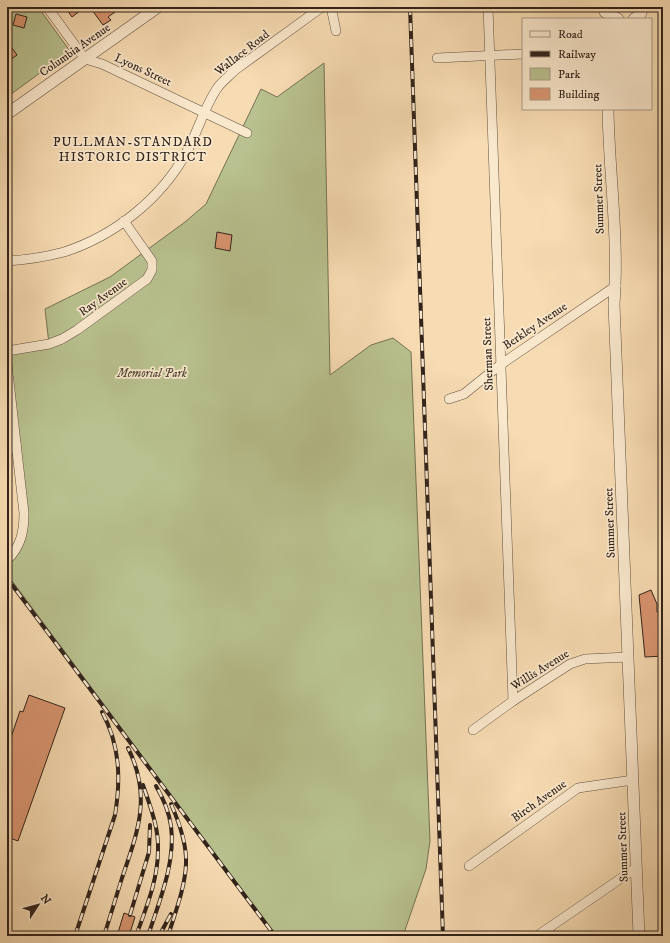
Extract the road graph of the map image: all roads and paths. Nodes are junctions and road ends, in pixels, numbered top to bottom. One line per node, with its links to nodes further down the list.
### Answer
1 (47, 7): 12 (street)
2 (158, 7): 12 (street, Columbia Avenue)
3 (322, 7): 14 (street, Wallace Road)
4 (331, 7): 8 (street)
5 (488, 7): 10 (street, Sherman Street)
6 (605, 13): 7 (street)
7 (616, 18)
8 (336, 31)
9 (522, 54): 10 (street)
10 (490, 55): 11 (street); 22 (street, Sherman Street)
11 (437, 58)
12 (85, 59): 14 (street, Lyons Street); 15 (street, Columbia Avenue)
13 (609, 110): 19 (street, Summer Street)
14 (205, 113): 16 (street, Lyons Street); 17 (street, Wallace Road)
15 (7, 114)
16 (247, 133)
17 (124, 221): 18 (street, Wallace Road); 20 (street, Ray Avenue)
18 (7, 262)
19 (616, 286): 22 (street, Berkley Avenue); 27 (street, Summer Street)
20 (7, 351)
21 (7, 364): 24 (street)
22 (500, 365): 23 (street, Berkley Avenue); 28 (street, Sherman Street)
23 (449, 399)
24 (16, 445): 25 (street); 26 (street)
25 (7, 452)
26 (7, 560)
27 (628, 657): 28 (street, Willis Avenue); 30 (street, Summer Street)
28 (513, 701): 29 (street, Willis Avenue)
29 (474, 730)
30 (633, 780): 31 (street, Birch Avenue); 32 (street, Summer Street)
31 (469, 866)
32 (636, 868): 33 (street); 34 (street, Summer Street)
33 (537, 936)
34 (639, 936)

